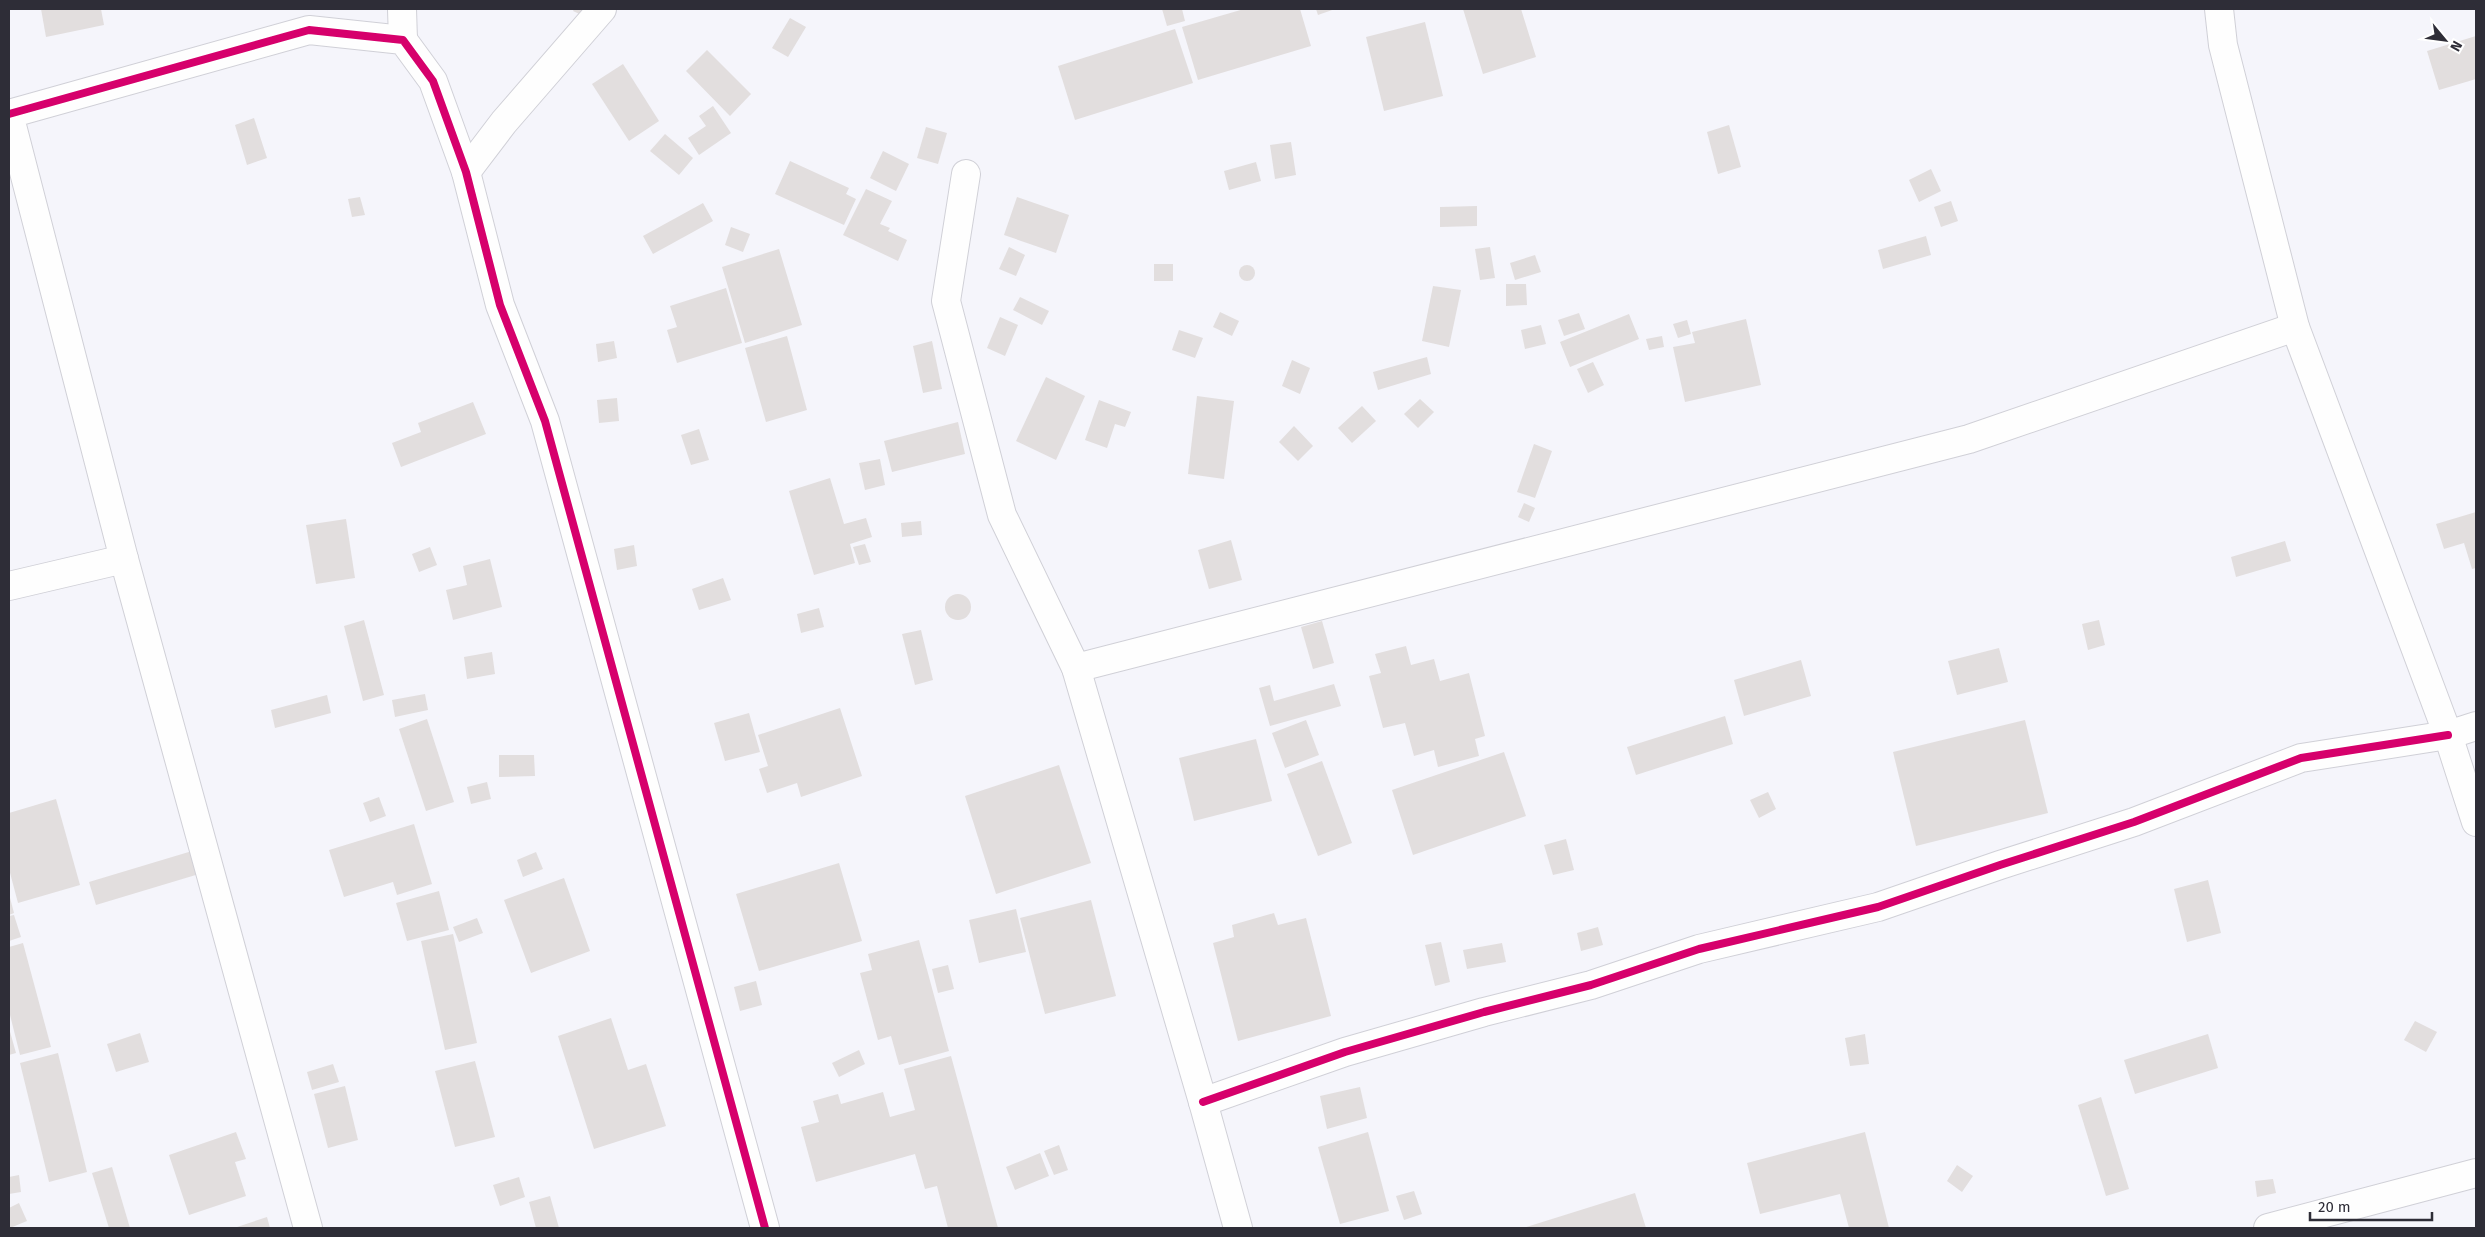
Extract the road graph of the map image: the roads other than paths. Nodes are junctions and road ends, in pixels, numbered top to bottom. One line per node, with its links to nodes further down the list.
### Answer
1 (402, 9): 4 (street)
2 (602, 9): 6 (street)
3 (2219, 9): 8 (street)
4 (403, 40): 5 (street); 6 (street)
5 (9, 114): 9 (street)
6 (466, 172): 18 (street)
7 (966, 174): 11 (street)
8 (2295, 327): 11 (street); 13 (street)
9 (124, 559): 10 (street); 17 (street)
10 (9, 586)
11 (1076, 668): 15 (street)
12 (2476, 726): 13 (street)
13 (2448, 735): 14 (street); 15 (street)
14 (2476, 822)
15 (1203, 1102): 19 (street)
16 (2476, 1172): 20 (street)
17 (308, 1228)
18 (765, 1228)
19 (1238, 1228)
20 (2268, 1228)

